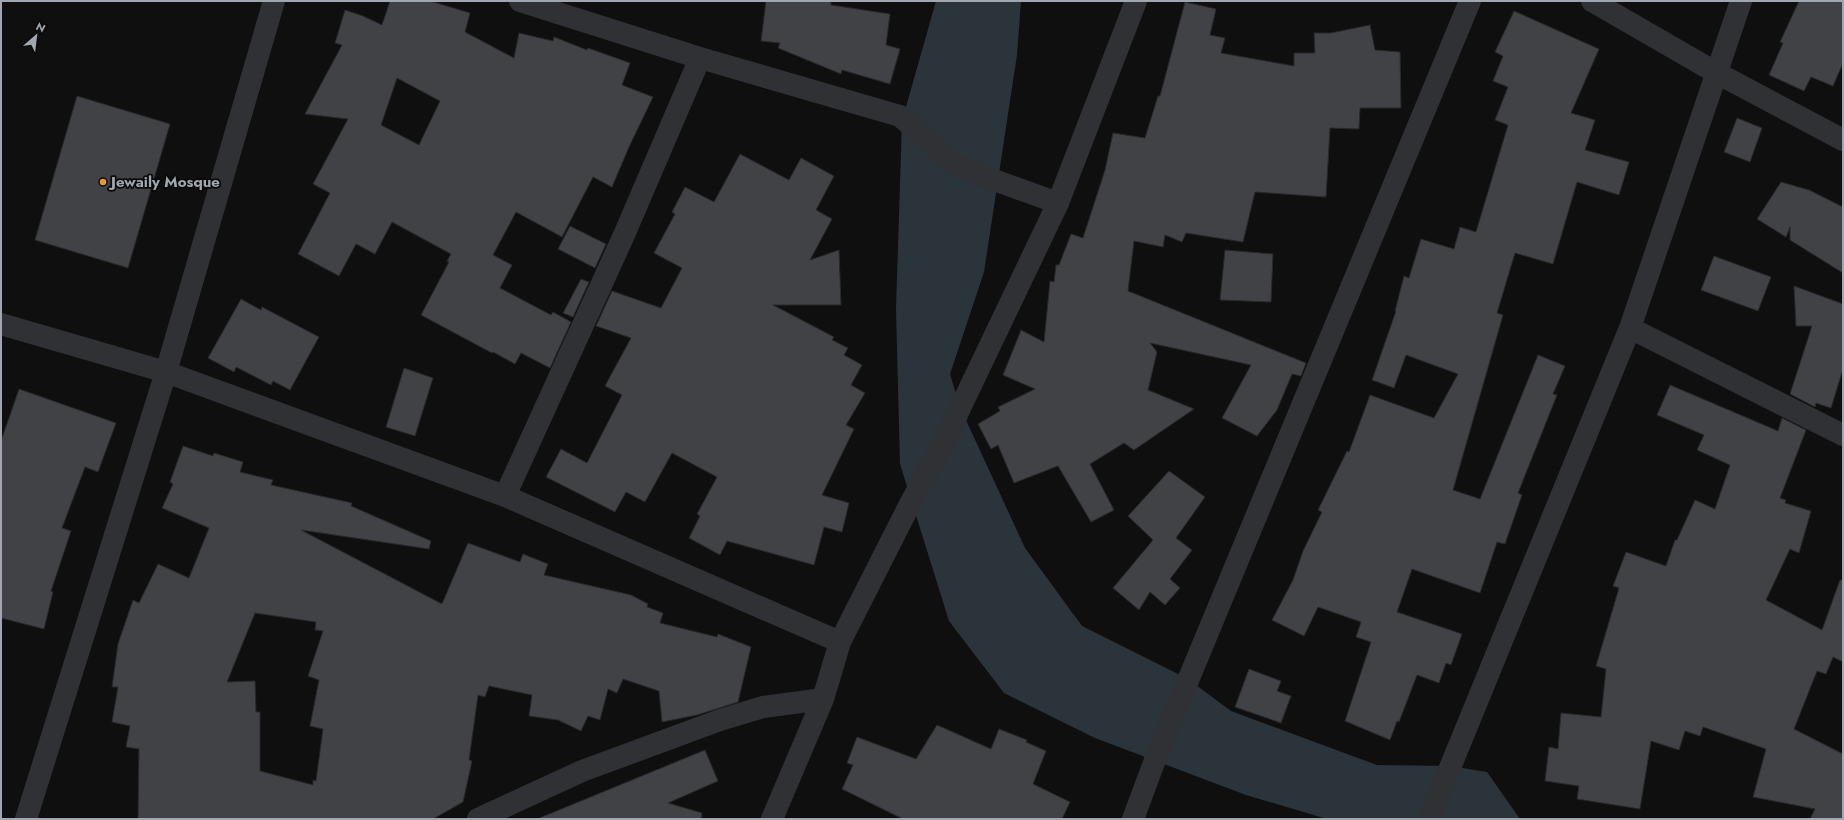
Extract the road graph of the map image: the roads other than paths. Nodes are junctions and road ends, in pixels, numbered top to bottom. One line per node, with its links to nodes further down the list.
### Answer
1 (274, 1): 13 (street)
2 (520, 1): 7 (street)
3 (1136, 1): 10 (street)
4 (1470, 1): 21 (street)
5 (1592, 1): 8 (street)
6 (1741, 1): 8 (street)
7 (700, 58): 10 (street); 15 (street)
8 (1716, 72): 9 (street); 12 (street)
9 (1843, 140)
10 (1058, 203): 16 (street)
11 (1, 324): 13 (street)
12 (1630, 328): 14 (street); 22 (street)
13 (166, 372): 15 (street); 18 (street)
14 (1843, 435)
15 (505, 496): 16 (street)
16 (840, 642): 17 (street)
17 (823, 699): 19 (street); 20 (street)
18 (26, 819)
19 (478, 819)
20 (772, 819)
21 (1133, 819)
22 (1429, 819)

